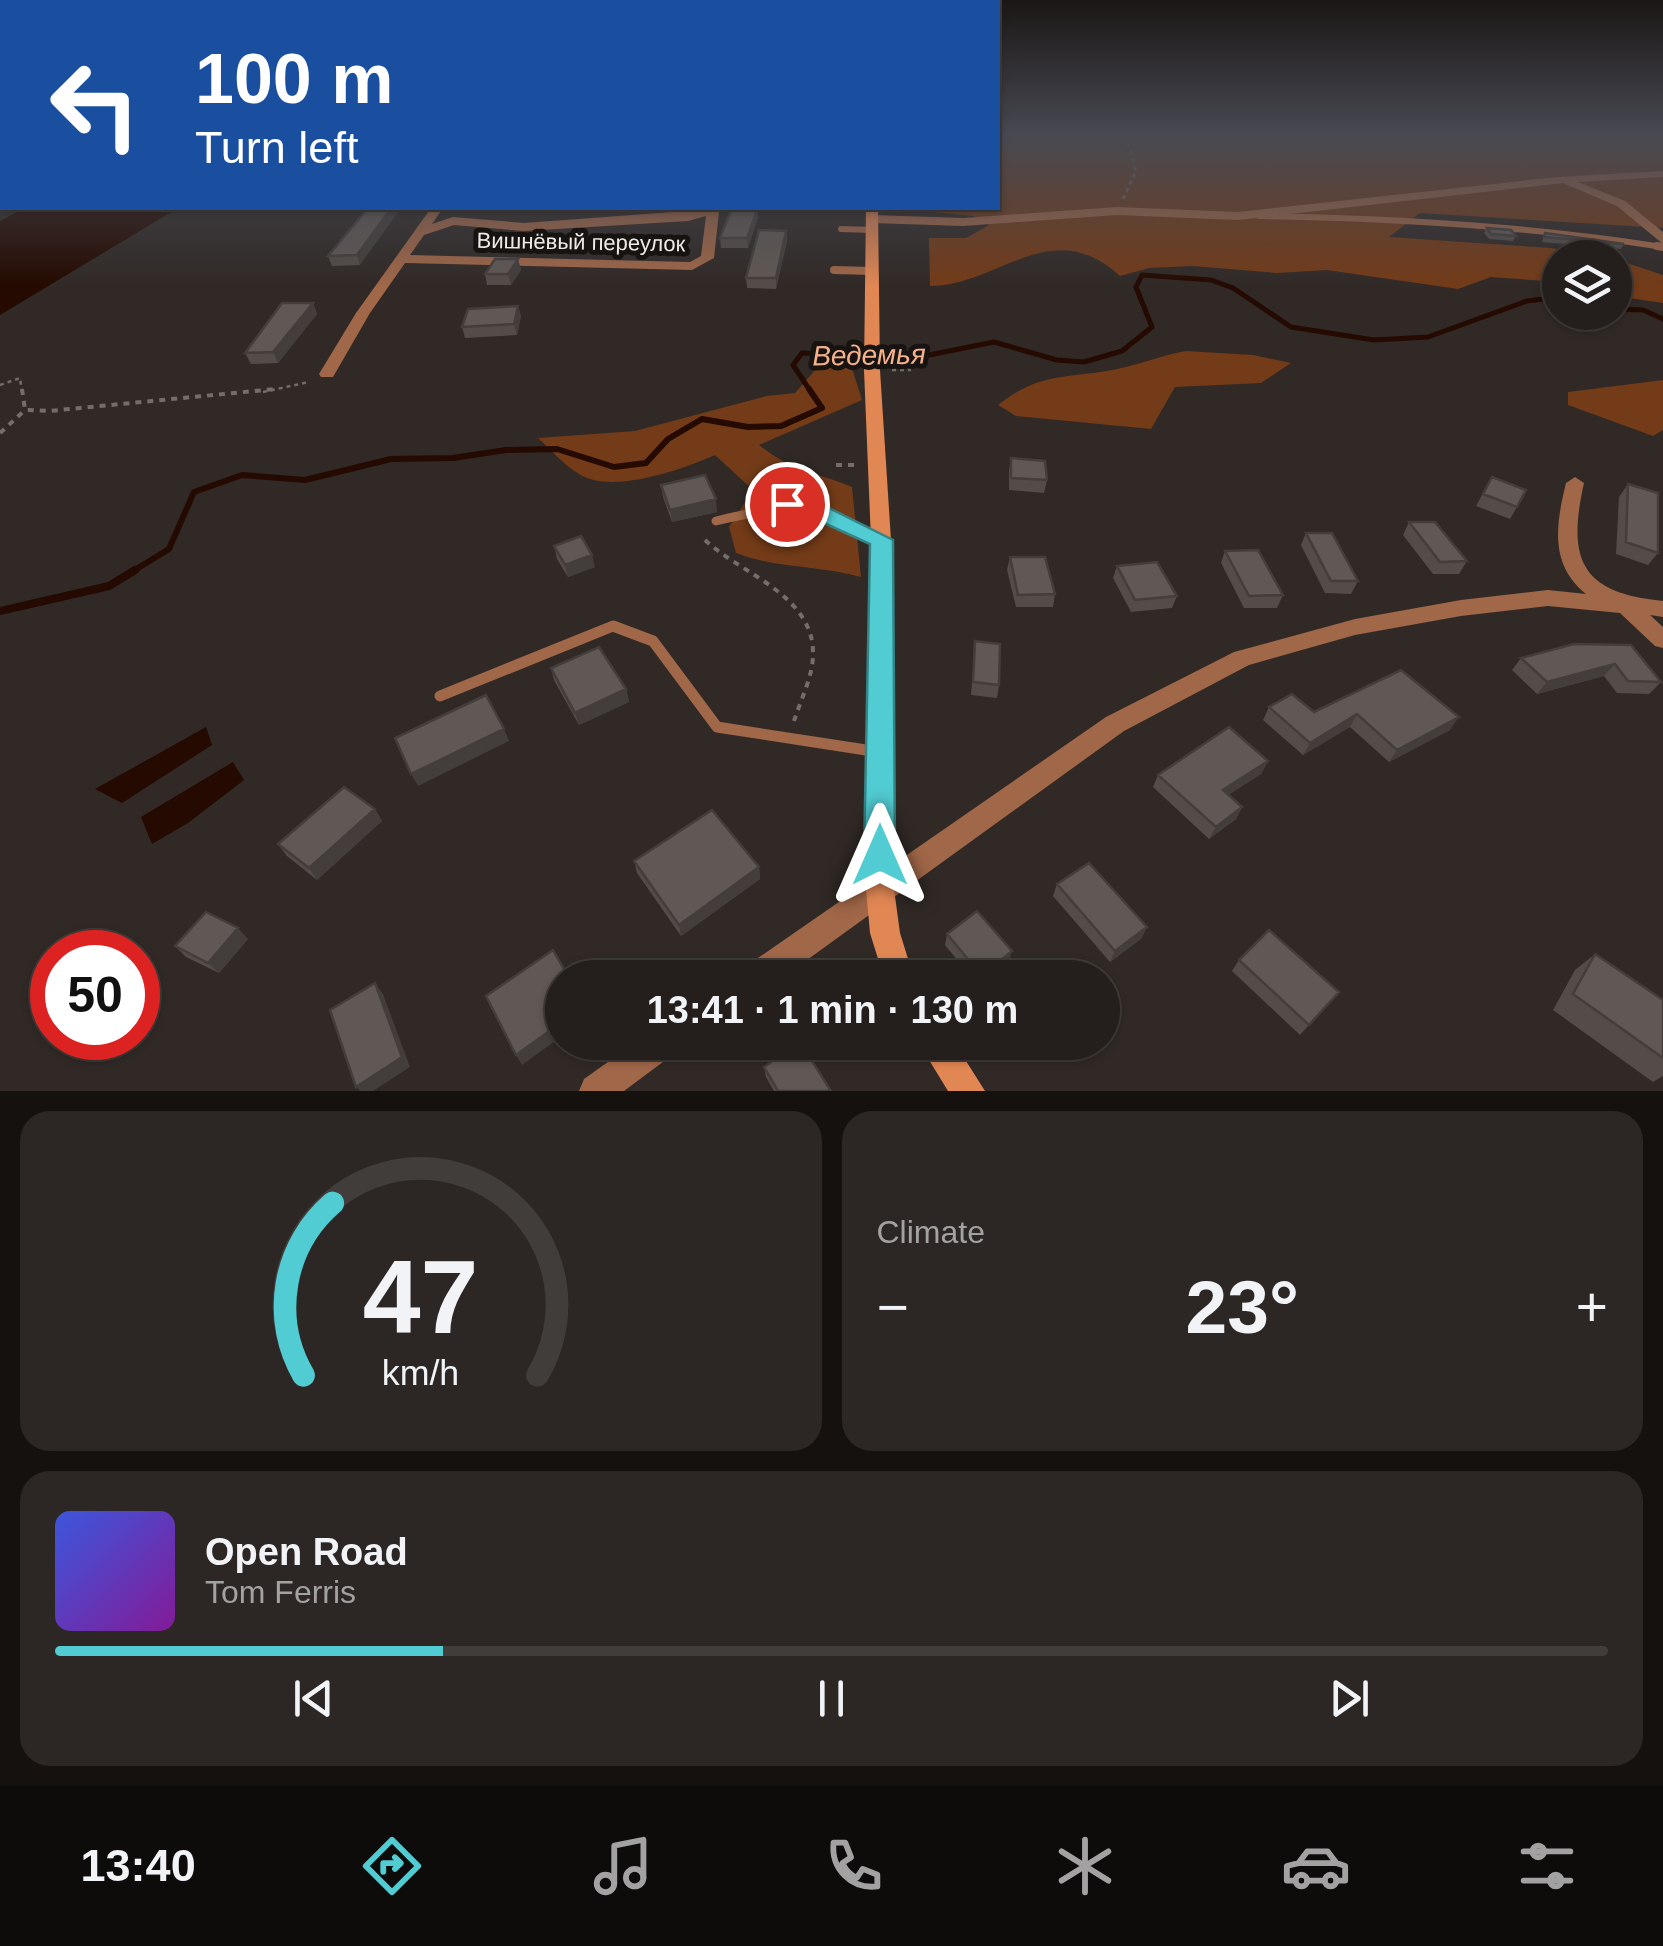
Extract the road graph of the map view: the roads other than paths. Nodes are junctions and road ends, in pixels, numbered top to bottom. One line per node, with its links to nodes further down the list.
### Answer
1 (1513, 185): 6 (street)
2 (1572, 185): 10 (street)
3 (436, 210): 9 (street)
4 (713, 210): 9 (street)
5 (717, 210): 12 (street, Вишнёвый переулок)
6 (1238, 216): 7 (street); 11 (lane)
7 (873, 219): 8 (lane); 14 (main road)
8 (841, 228)
9 (421, 232): 12 (street)
10 (1663, 240)
11 (1663, 247)
12 (402, 259): 15 (street)
13 (834, 270): 14 (lane)
14 (872, 271): 18 (main road)
15 (327, 374)
16 (1576, 484): 19 (street)
17 (716, 521): 18 (lane)
18 (882, 540): 23 (main road)
19 (1626, 606): 20 (street); 21 (street); 24 (street)
20 (1663, 609)
21 (1663, 640)
22 (440, 696): 23 (lane)
23 (880, 752): 24 (main road)
24 (880, 890): 25 (street); 26 (main road)
25 (781, 960)
26 (893, 960)
27 (639, 1060): 29 (street)
28 (946, 1060): 30 (main road)
29 (596, 1091)
30 (968, 1091)

